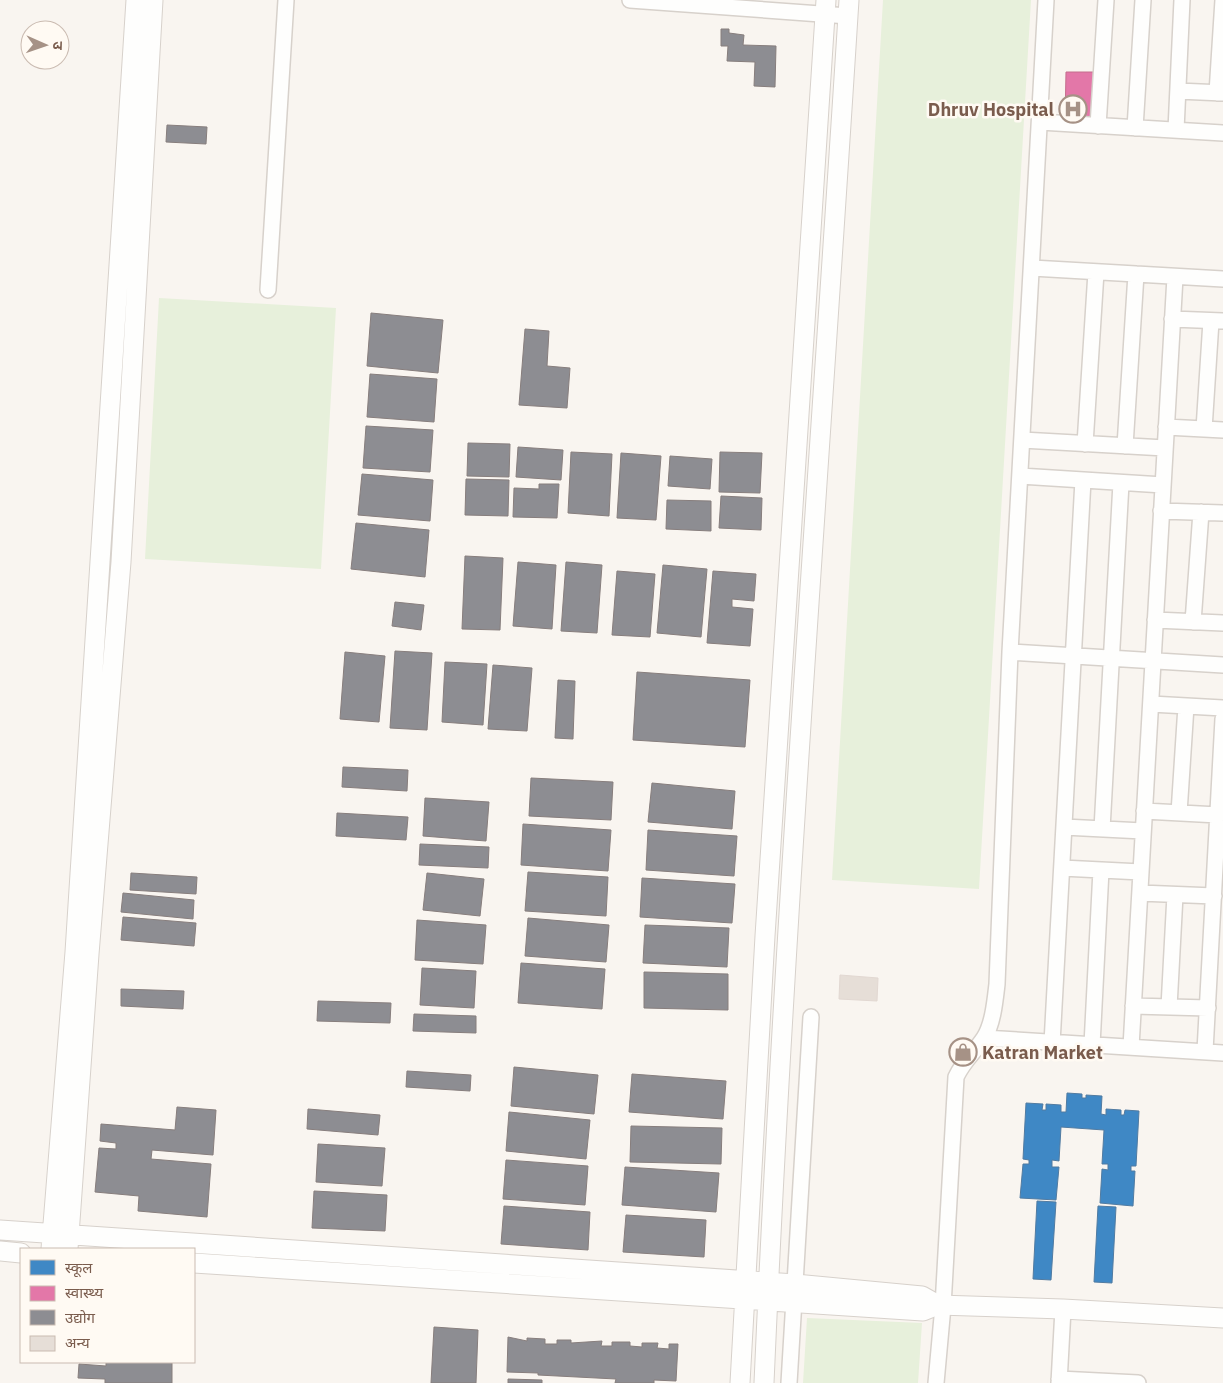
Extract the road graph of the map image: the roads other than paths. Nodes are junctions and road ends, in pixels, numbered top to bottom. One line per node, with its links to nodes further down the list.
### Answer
1 (136, 0): 79 (street)
2 (153, 0): 79 (street)
3 (286, 0): 25 (street)
4 (630, 0): 10 (street)
5 (1046, 0): 15 (street)
6 (1106, 0): 16 (street)
7 (1143, 0): 17 (street)
8 (1182, 0): 13 (street)
9 (1222, 0): 14 (street)
10 (647, 1): 11 (street)
11 (826, 7): 12 (street); 85 (street)
12 (848, 8): 86 (street)
13 (1178, 90): 14 (street); 18 (street)
14 (1220, 93)
15 (1040, 122): 16 (street); 20 (street)
16 (1098, 126): 17 (street)
17 (1135, 128): 18 (street)
18 (1176, 130): 19 (street)
19 (1223, 133)
20 (1032, 268): 21 (street); 31 (street)
21 (1096, 272): 22 (street); 32 (street)
22 (1136, 274): 23 (street); 33 (street)
23 (1175, 276): 24 (street); 26 (street)
24 (1223, 279)
25 (268, 290)
26 (1172, 319): 27 (street); 28 (street)
27 (1217, 321): 29 (street)
28 (1166, 427): 29 (street); 34 (street)
29 (1204, 429): 30 (street)
30 (1223, 430)
31 (1022, 440): 32 (street); 35 (street)
32 (1085, 444): 33 (street)
33 (1125, 446): 34 (street)
34 (1165, 448): 38 (street)
35 (1020, 476): 36 (street); 45 (street)
36 (1082, 480): 37 (street); 46 (street)
37 (1121, 483): 38 (street); 47 (street)
38 (1163, 486): 39 (street)
39 (1162, 511): 40 (street); 42 (street)
40 (1201, 512): 41 (street); 43 (street)
41 (1223, 513)
42 (1155, 620): 43 (street); 48 (street)
43 (1193, 622): 44 (street)
44 (1223, 623)
45 (1010, 652): 46 (street); 72 (street)
46 (1074, 656): 47 (street); 57 (street)
47 (1111, 658): 48 (street); 58 (street)
48 (1153, 661): 49 (street); 50 (street)
49 (1223, 665)
50 (1150, 704): 51 (street); 54 (street)
51 (1186, 706): 52 (street); 55 (street)
52 (1223, 708)
53 (1223, 719): 56 (street)
54 (1144, 810): 55 (street); 59 (street)
55 (1179, 813): 56 (street)
56 (1218, 815): 60 (street)
57 (1064, 827): 58 (street); 61 (street)
58 (1102, 829): 59 (street)
59 (1143, 831): 63 (street)
60 (1220, 842): 64 (street)
61 (1062, 868): 62 (street); 73 (street)
62 (1101, 870): 63 (street); 74 (street)
63 (1141, 872): 65 (street)
64 (1219, 879): 67 (street)
65 (1140, 893): 66 (street); 68 (street)
66 (1175, 895): 67 (street); 69 (street)
67 (1214, 896): 70 (street)
68 (1134, 1006): 69 (street); 75 (street)
69 (1169, 1007): 70 (street)
70 (1208, 1008): 76 (street)
71 (811, 1017): 87 (street)
72 (984, 1038): 73 (street); 88 (street)
73 (1052, 1043): 74 (street)
74 (1092, 1045): 75 (street)
75 (1131, 1047): 76 (street)
76 (1205, 1052): 77 (street)
77 (1223, 1053)
78 (0, 1230): 79 (street)
79 (61, 1242): 80 (street)
80 (147, 1248)
81 (0, 1251): 83 (street)
82 (195, 1251): 85 (street)
83 (20, 1253)
84 (195, 1263): 85 (street)
85 (746, 1290): 86 (street); 93 (street)
86 (768, 1292): 87 (street); 94 (street)
87 (795, 1293): 88 (street); 95 (street)
88 (941, 1305): 89 (street); 96 (street)
89 (1063, 1309): 90 (street); 91 (street)
90 (1223, 1318)
91 (1059, 1381): 92 (street)
92 (1096, 1382): 97 (street)
93 (740, 1383)
94 (764, 1383)
95 (790, 1383)
96 (936, 1383)
97 (1132, 1383): 98 (street)
98 (1138, 1383)

